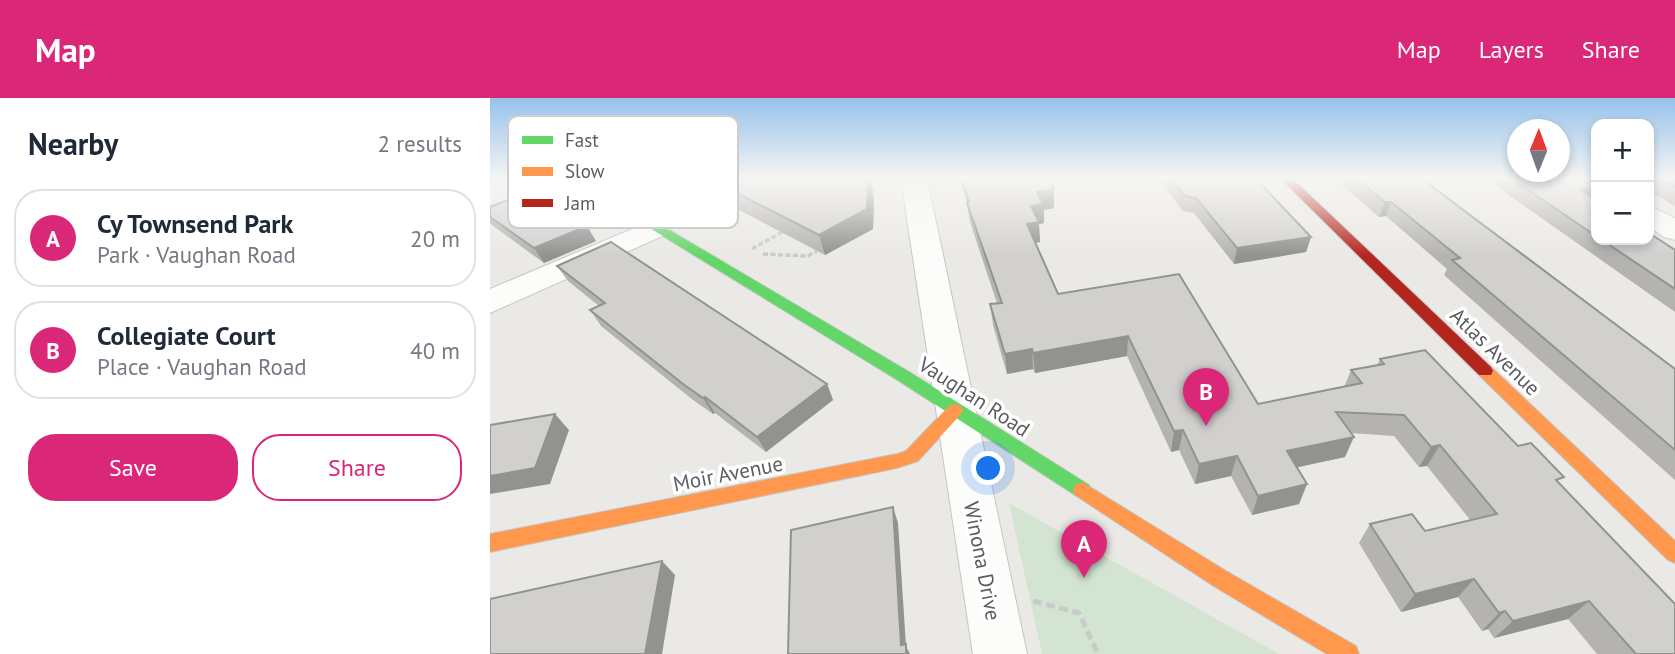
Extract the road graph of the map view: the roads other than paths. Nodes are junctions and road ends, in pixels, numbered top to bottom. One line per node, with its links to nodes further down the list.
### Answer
1 (919, 205): 7 (street, Winona Drive)
2 (1314, 205): 9 (street, Atlas Avenue)
3 (1654, 218): 5 (street)
4 (656, 228): 6 (street); 7 (street, Vaughan Road)
5 (1675, 231)
6 (490, 302)
7 (955, 410): 8 (street, Moir Avenue); 10 (street, Winona Drive); 11 (street, Vaughan Road)
8 (490, 544)
9 (1675, 554)
10 (1000, 654)
11 (1348, 654)

